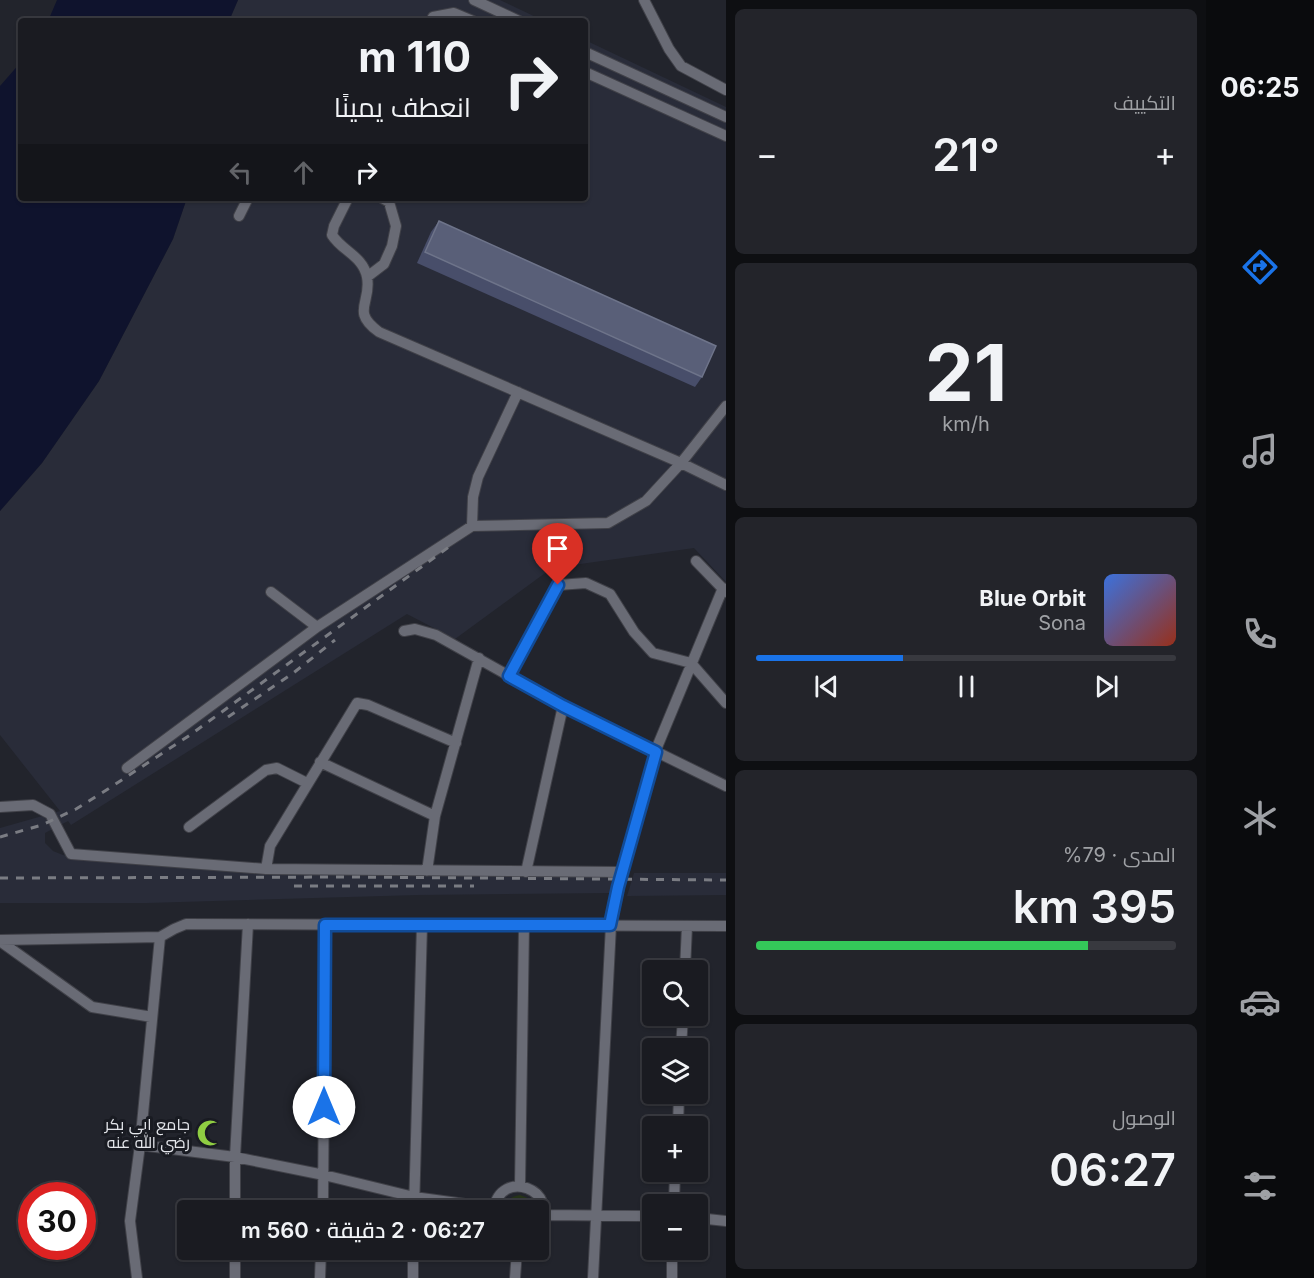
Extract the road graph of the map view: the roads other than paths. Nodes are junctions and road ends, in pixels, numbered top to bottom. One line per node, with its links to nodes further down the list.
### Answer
1 (474, 0): 5 (street)
2 (644, 0): 8 (street)
3 (433, 18): 4 (street)
4 (466, 18)
5 (513, 18)
6 (588, 53): 9 (street)
7 (588, 73): 10 (street)
8 (726, 90)
9 (726, 117)
10 (726, 136)
11 (246, 201): 14 (street)
12 (344, 201): 15 (street)
13 (387, 201): 15 (street)
14 (239, 216)
15 (367, 277): 16 (street)
16 (518, 392): 19 (street); 21 (street)
17 (726, 406): 18 (street)
18 (721, 420): 19 (street)
19 (681, 463): 20 (street); 21 (street)
20 (726, 485)
21 (472, 526): 25 (street)
22 (696, 561): 23 (street)
23 (724, 590): 28 (street)
24 (272, 592): 25 (street)
25 (317, 627): 35 (street)
26 (404, 631): 27 (street)
27 (479, 658): 29 (street); 32 (street)
28 (691, 663): 29 (street); 30 (street); 33 (street)
29 (509, 676): 31 (street)
30 (726, 703)
31 (563, 706): 33 (street); 43 (street)
32 (456, 743): 34 (street); 39 (street)
33 (656, 752): 37 (street); 44 (street)
34 (320, 762): 36 (street); 39 (street)
35 (127, 768)
36 (307, 783): 40 (street); 41 (street)
37 (726, 786)
38 (0, 807): 41 (street)
39 (435, 816): 42 (street)
40 (189, 827)
41 (266, 869): 42 (street)
42 (427, 871): 43 (street)
43 (526, 872): 44 (street)
44 (622, 872): 48 (street)
45 (248, 924): 46 (street); 52 (street); 57 (street)
46 (325, 925): 47 (street); 58 (street)
47 (422, 925): 49 (street); 60 (street)
48 (610, 925): 49 (street); 50 (street); 67 (street)
49 (524, 926): 59 (street)
50 (687, 926): 51 (street); 54 (street)
51 (726, 926)
52 (160, 937): 53 (street); 55 (street)
53 (0, 940): 55 (street)
54 (685, 960)
55 (152, 1017): 56 (street)
56 (140, 1145): 57 (street); 76 (street)
57 (236, 1157): 58 (street); 61 (street)
58 (324, 1175): 60 (street); 62 (street)
59 (520, 1186): 64 (street); 65 (street)
60 (414, 1197): 63 (street)
61 (235, 1200)
62 (323, 1200)
63 (434, 1200)
64 (497, 1200)
65 (541, 1200)
66 (549, 1215): 67 (street)
67 (595, 1216): 68 (street); 81 (street)
68 (642, 1216)
69 (708, 1219): 70 (street)
70 (726, 1221)
71 (235, 1260): 77 (street)
72 (321, 1260): 78 (street)
73 (413, 1260): 79 (street)
74 (516, 1260): 80 (street)
75 (672, 1260): 82 (street)
76 (137, 1278)
77 (235, 1278)
78 (320, 1278)
79 (413, 1278)
80 (515, 1278)
81 (593, 1278)
82 (672, 1278)

